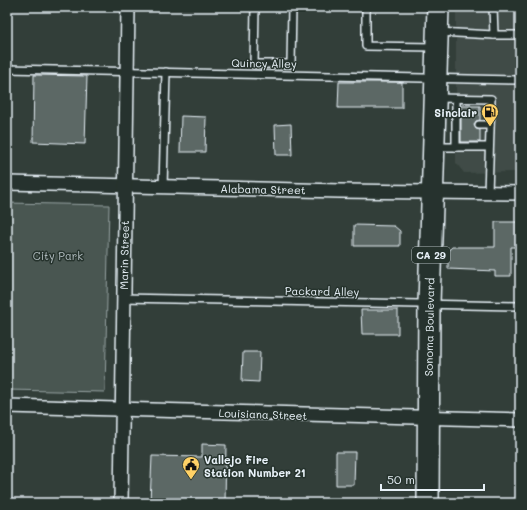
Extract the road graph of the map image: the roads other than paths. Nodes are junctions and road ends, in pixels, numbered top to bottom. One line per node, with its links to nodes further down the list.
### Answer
1 (128, 7): 13 (street, Marin Street)
2 (255, 7): 10 (lane)
3 (292, 7): 11 (lane)
4 (366, 7): 9 (lane)
5 (438, 7): 9 (main road, Sonoma Boulevard / CA 29)
6 (493, 7): 7 (lane)
7 (494, 35): 8 (lane); 9 (lane)
8 (520, 35)
9 (437, 40): 17 (main road, Sonoma Boulevard / CA 29)
10 (254, 64): 11 (lane); 15 (lane)
11 (291, 64): 16 (lane)
12 (7, 69): 13 (lane, Quincy Alley)
13 (126, 71): 14 (lane, Quincy Alley); 27 (street, Marin Street)
14 (166, 72): 15 (lane, Quincy Alley); 28 (lane)
15 (255, 74): 16 (lane, Quincy Alley)
16 (293, 74): 17 (lane, Quincy Alley)
17 (436, 78): 18 (lane, Quincy Alley); 19 (main road, Sonoma Boulevard / CA 29)
18 (520, 80)
19 (435, 98): 20 (lane); 23 (main road, Sonoma Boulevard / CA 29)
20 (456, 99): 22 (lane); 24 (lane)
21 (479, 125): 22 (lane)
22 (490, 125): 25 (lane)
23 (434, 147): 24 (lane); 29 (main road, Sonoma Boulevard / CA 29)
24 (456, 147): 25 (lane)
25 (489, 147): 30 (lane)
26 (7, 182): 27 (street, Alabama Street)
27 (125, 186): 28 (street, Alabama Street); 32 (street, Marin Street)
28 (163, 187): 29 (street, Alabama Street)
29 (432, 192): 30 (street, Alabama Street); 33 (main road, Sonoma Boulevard / CA 29)
30 (488, 193): 31 (street, Alabama Street)
31 (520, 193)
32 (123, 298): 33 (lane, Packard Alley); 36 (street, Marin Street)
33 (429, 304): 34 (lane, Packard Alley); 37 (main road, Sonoma Boulevard / CA 29)
34 (520, 306)
35 (7, 406): 36 (street, Louisiana Street)
36 (122, 410): 37 (street, Louisiana Street); 39 (street, Marin Street)
37 (429, 418): 38 (street, Louisiana Street); 40 (main road, Sonoma Boulevard / CA 29)
38 (520, 420)
39 (122, 503)
40 (428, 503)

